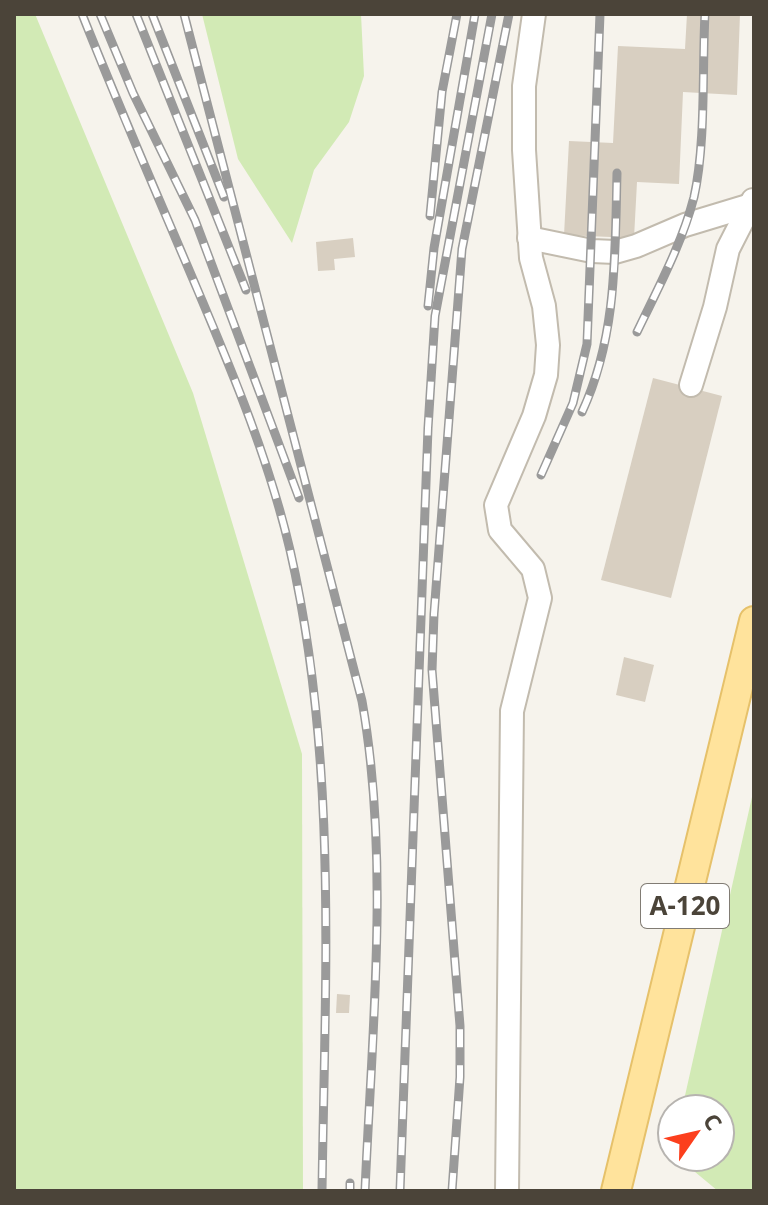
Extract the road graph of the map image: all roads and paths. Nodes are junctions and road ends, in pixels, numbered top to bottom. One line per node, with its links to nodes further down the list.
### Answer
1 (534, 14): 3 (lane)
2 (752, 202): 3 (lane); 4 (lane)
3 (529, 238): 6 (lane)
4 (691, 385)
5 (754, 621): 7 (main road, А-120)
6 (507, 1191)
7 (616, 1191)

